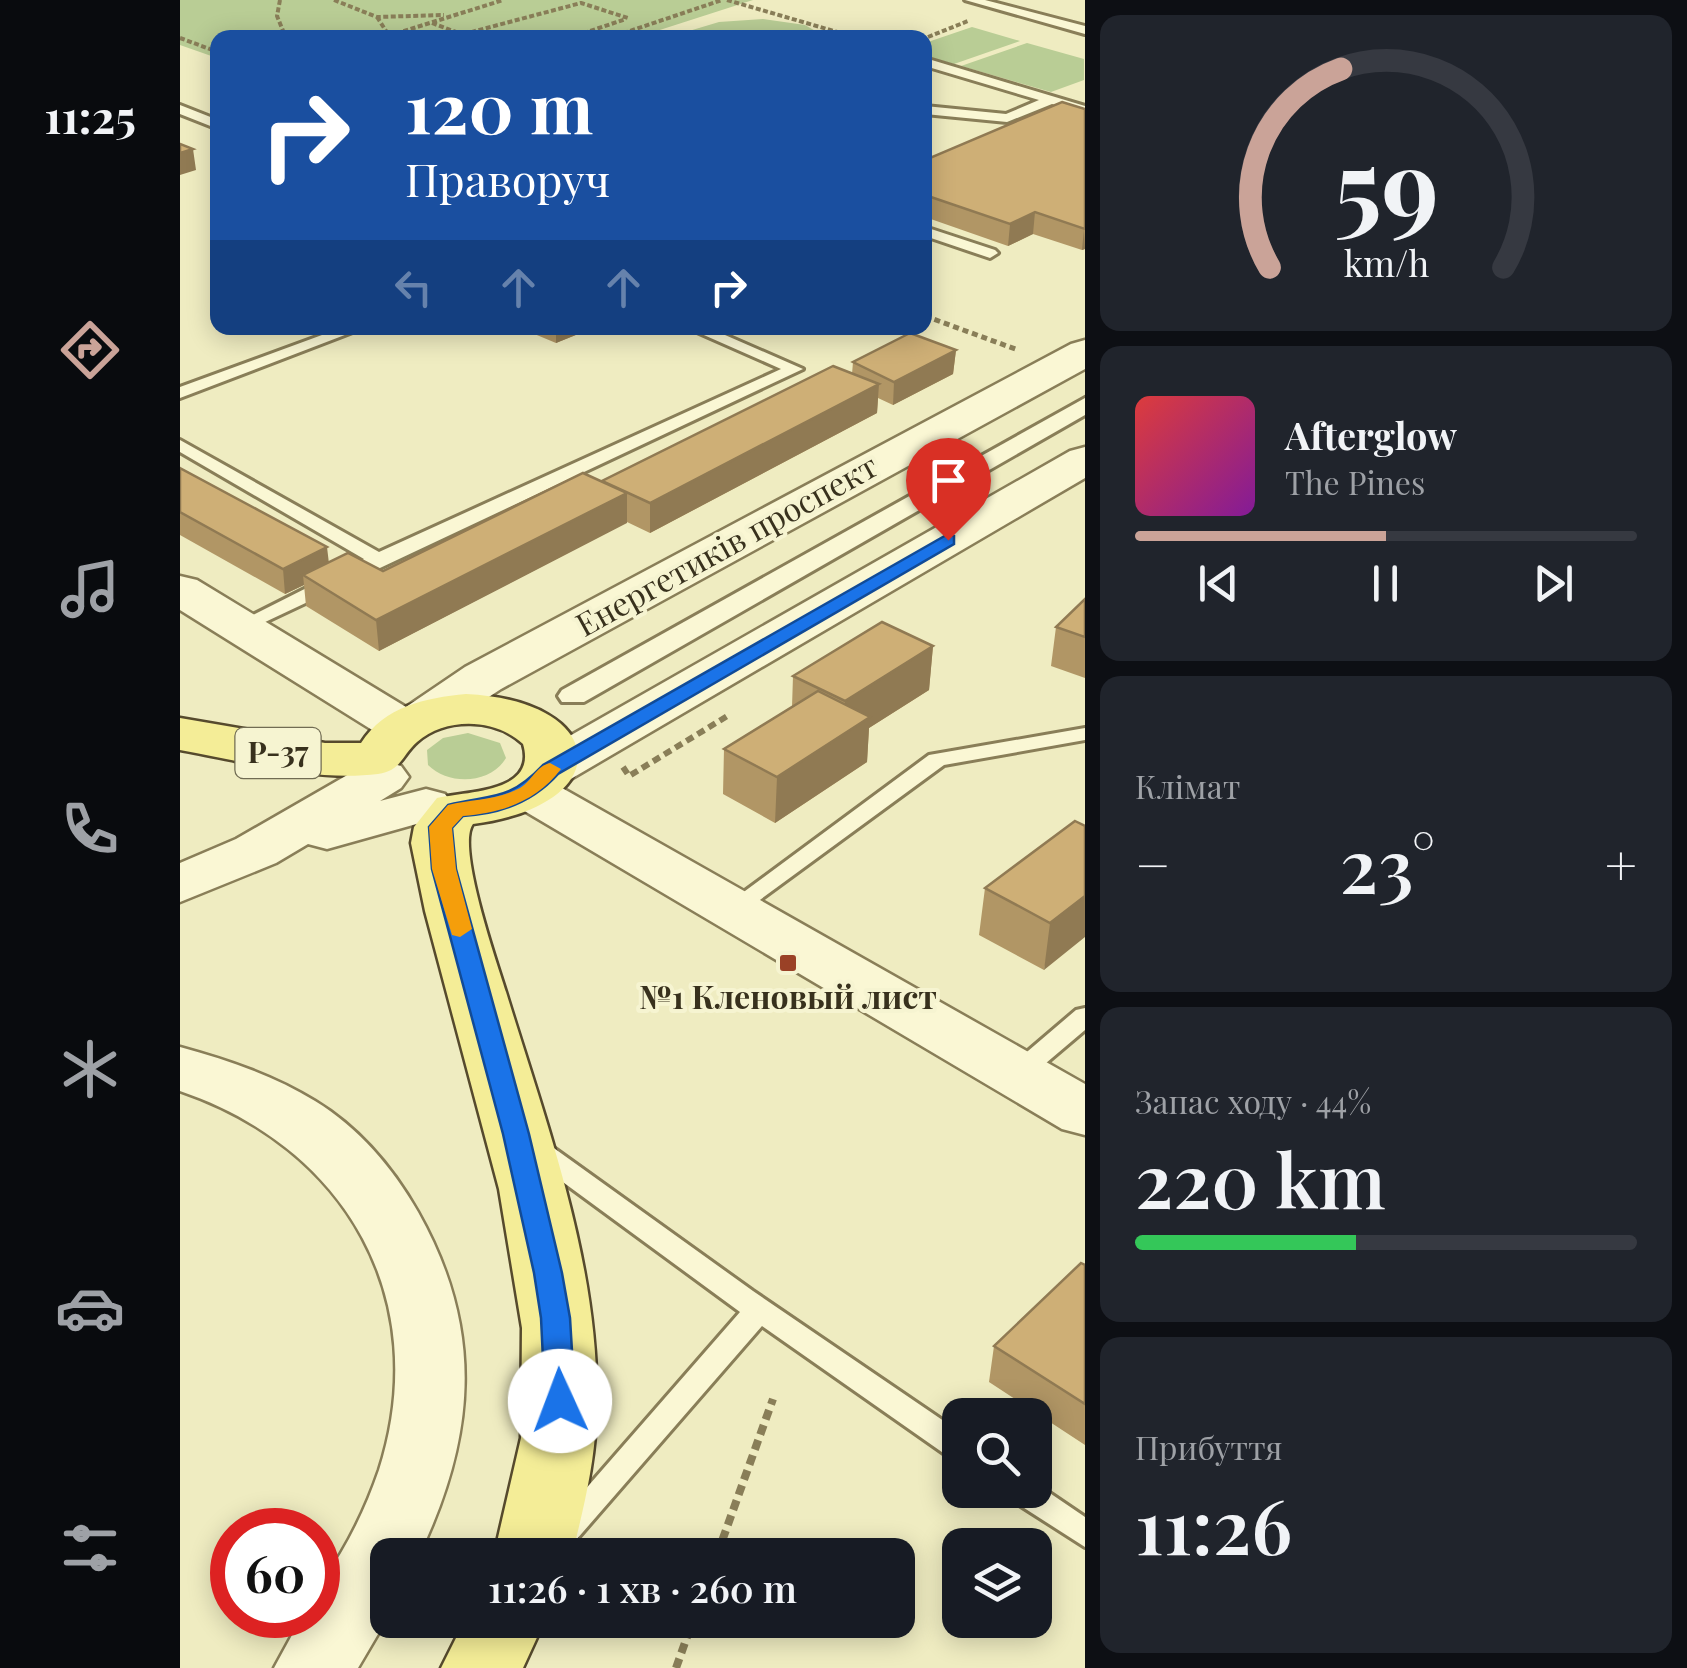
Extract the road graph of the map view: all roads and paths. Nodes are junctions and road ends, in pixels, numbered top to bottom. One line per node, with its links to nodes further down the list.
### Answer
1 (280, 0): 10 (path)
2 (334, 0): 8 (path)
3 (503, 0): 7 (path)
4 (724, 0): 16 (path); 17 (path)
5 (971, 0): 18 (lane)
6 (579, 2): 14 (path); 15 (path)
7 (456, 15): 8 (path); 9 (path)
8 (378, 17): 11 (path)
9 (430, 22): 12 (path); 13 (path)
10 (284, 30)
11 (384, 30)
12 (408, 30)
13 (451, 30)
14 (478, 30)
15 (593, 30)
16 (634, 30)
17 (830, 30)
18 (1084, 30)
19 (180, 38): 20 (path)
20 (210, 49)
21 (932, 64): 22 (lane)
22 (1050, 100): 24 (lane); 25 (lane)
23 (180, 109): 26 (lane)
24 (1084, 110)
25 (932, 111)
26 (210, 122)
27 (932, 233): 28 (lane)
28 (990, 253)
29 (932, 318): 32 (path)
30 (336, 335): 33 (lane)
31 (713, 335): 37 (lane)
32 (1072, 358): 43 (street, Енергетиків проспект)
33 (180, 393)
34 (1084, 405): 40 (street)
35 (180, 445): 37 (lane)
36 (1084, 460): 44 (street)
37 (378, 559): 39 (lane)
38 (180, 590): 39 (street)
39 (241, 626): 43 (street)
40 (573, 696)
41 (180, 734): 43 (main road, Р-37)
42 (1084, 734): 46 (lane)
43 (412, 766): 44 (main road, Р-37); 44 (main road, Р-37); 45 (street, Енергетиків проспект); 51 (main road)
44 (540, 780): 46 (street)
45 (180, 884)
46 (734, 908): 49 (street)
47 (1084, 1016): 49 (lane)
48 (180, 1068): 62 (street)
49 (1017, 1074): 50 (street)
50 (1084, 1114)
51 (516, 1134): 52 (lane); 57 (main road)
52 (759, 1310): 54 (lane); 58 (lane)
53 (773, 1399): 59 (path)
54 (942, 1436)
55 (1047, 1508): 56 (lane)
56 (1084, 1534)
57 (538, 1538)
58 (559, 1538)
59 (723, 1538)
60 (496, 1638): 63 (main road)
61 (687, 1638): 64 (path)
62 (320, 1652)
63 (482, 1668)
64 (676, 1668)

